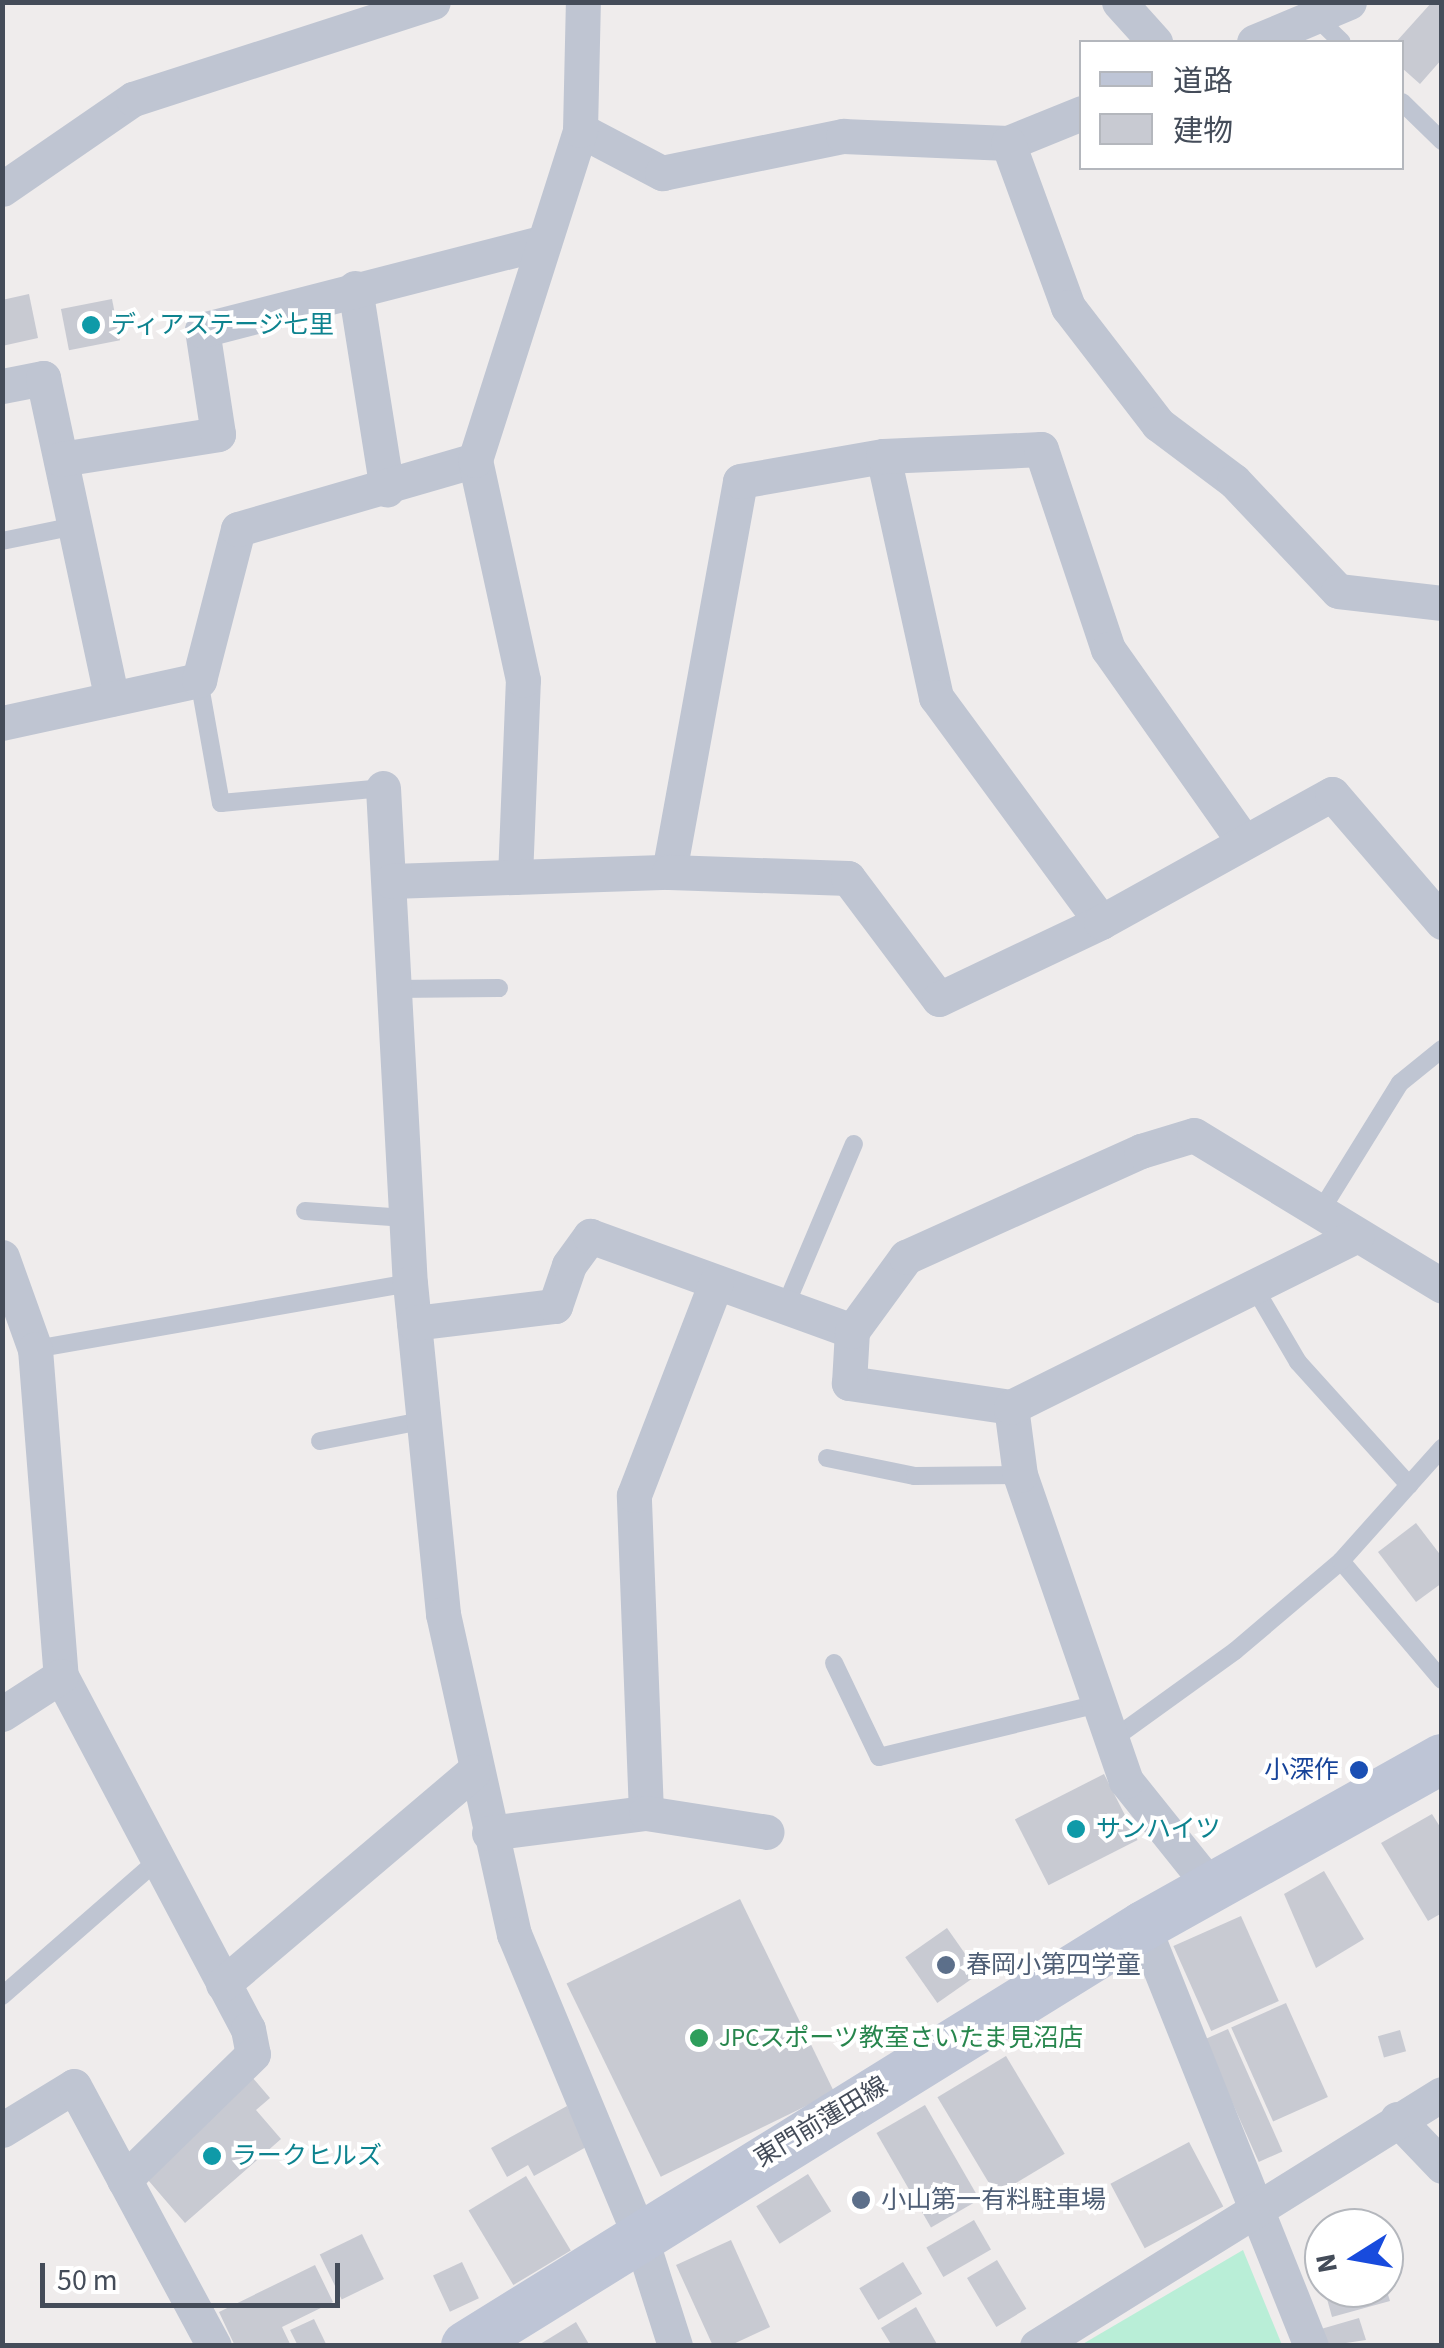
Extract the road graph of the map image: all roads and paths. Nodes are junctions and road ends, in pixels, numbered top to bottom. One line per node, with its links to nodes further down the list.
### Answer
1 (433, 2): 13 (street)
2 (583, 2): 10 (street)
3 (1119, 2): 5 (street)
4 (1337, 7): 6 (street); 7 (lane)
5 (1152, 40)
6 (1259, 40)
7 (1342, 40)
8 (1404, 104): 12 (lane)
9 (1079, 114): 11 (street)
10 (580, 130): 11 (street); 14 (street)
11 (1008, 142): 23 (street)
12 (1442, 142)
13 (2, 189)
14 (544, 242): 15 (street); 19 (street)
15 (355, 288): 18 (street); 20 (street)
16 (2, 386): 18 (street)
17 (882, 456): 28 (street); 29 (street); 32 (street)
18 (61, 459): 21 (street)
19 (474, 460): 20 (street); 30 (street)
20 (387, 490): 24 (street)
21 (76, 526): 22 (lane); 25 (street)
22 (2, 540)
23 (1437, 607)
24 (199, 680): 25 (street); 27 (lane)
25 (112, 699): 26 (street)
26 (2, 723)
27 (383, 788): 31 (street)
28 (1244, 842): 32 (street); 33 (street)
29 (669, 872): 30 (street); 32 (street)
30 (515, 877): 31 (street)
31 (391, 881): 35 (street)
32 (1101, 922)
33 (1442, 922)
34 (499, 988): 35 (lane)
35 (393, 989): 40 (street)
36 (1442, 1050): 39 (lane)
37 (854, 1144): 47 (lane)
38 (304, 1211): 40 (lane)
39 (1320, 1212): 41 (street); 49 (street)
40 (406, 1218): 44 (street)
41 (1357, 1235): 45 (street); 46 (street)
42 (2, 1257): 50 (street)
43 (716, 1282): 47 (street); 48 (street); 67 (street)
44 (410, 1283): 48 (street); 50 (lane)
45 (1254, 1286): 51 (street); 57 (lane)
46 (1442, 1286)
47 (785, 1307): 49 (street)
48 (414, 1322): 52 (street)
49 (852, 1331): 51 (street)
50 (35, 1349): 60 (street)
51 (1011, 1407): 56 (street)
52 (421, 1422): 53 (lane); 66 (street)
53 (320, 1441)
54 (1442, 1448): 57 (lane)
55 (827, 1458): 56 (lane)
56 (1020, 1475): 62 (street)
57 (1409, 1485): 58 (lane)
58 (1342, 1561): 61 (lane); 64 (lane)
59 (834, 1662): 62 (lane)
60 (61, 1676): 63 (street); 70 (street)
61 (1442, 1680)
62 (1103, 1702): 64 (street)
63 (2, 1714)
64 (1113, 1739): 71 (street)
65 (1442, 1760): 71 (main road, 東門前蓮田線)
66 (473, 1772): 69 (street); 73 (street)
67 (646, 1813): 68 (street); 69 (street)
68 (767, 1832)
69 (489, 1833): 81 (street)
70 (160, 1858): 73 (street); 74 (lane)
71 (1211, 1887): 72 (main road, 東門前蓮田線)
72 (1143, 1926): 80 (street); 81 (main road, 東門前蓮田線)
73 (223, 1984): 79 (street)
74 (2, 1996)
75 (1442, 2094): 76 (street)
76 (1397, 2119): 78 (street); 80 (street)
77 (2, 2130): 79 (street)
78 (1442, 2166)
79 (124, 2180): 82 (street)
80 (1258, 2212): 85 (street); 86 (street)
81 (640, 2236): 83 (main road, 東門前蓮田線); 84 (street)
82 (214, 2346)
83 (466, 2346)
84 (675, 2346)
85 (1037, 2346)
86 (1311, 2346)

